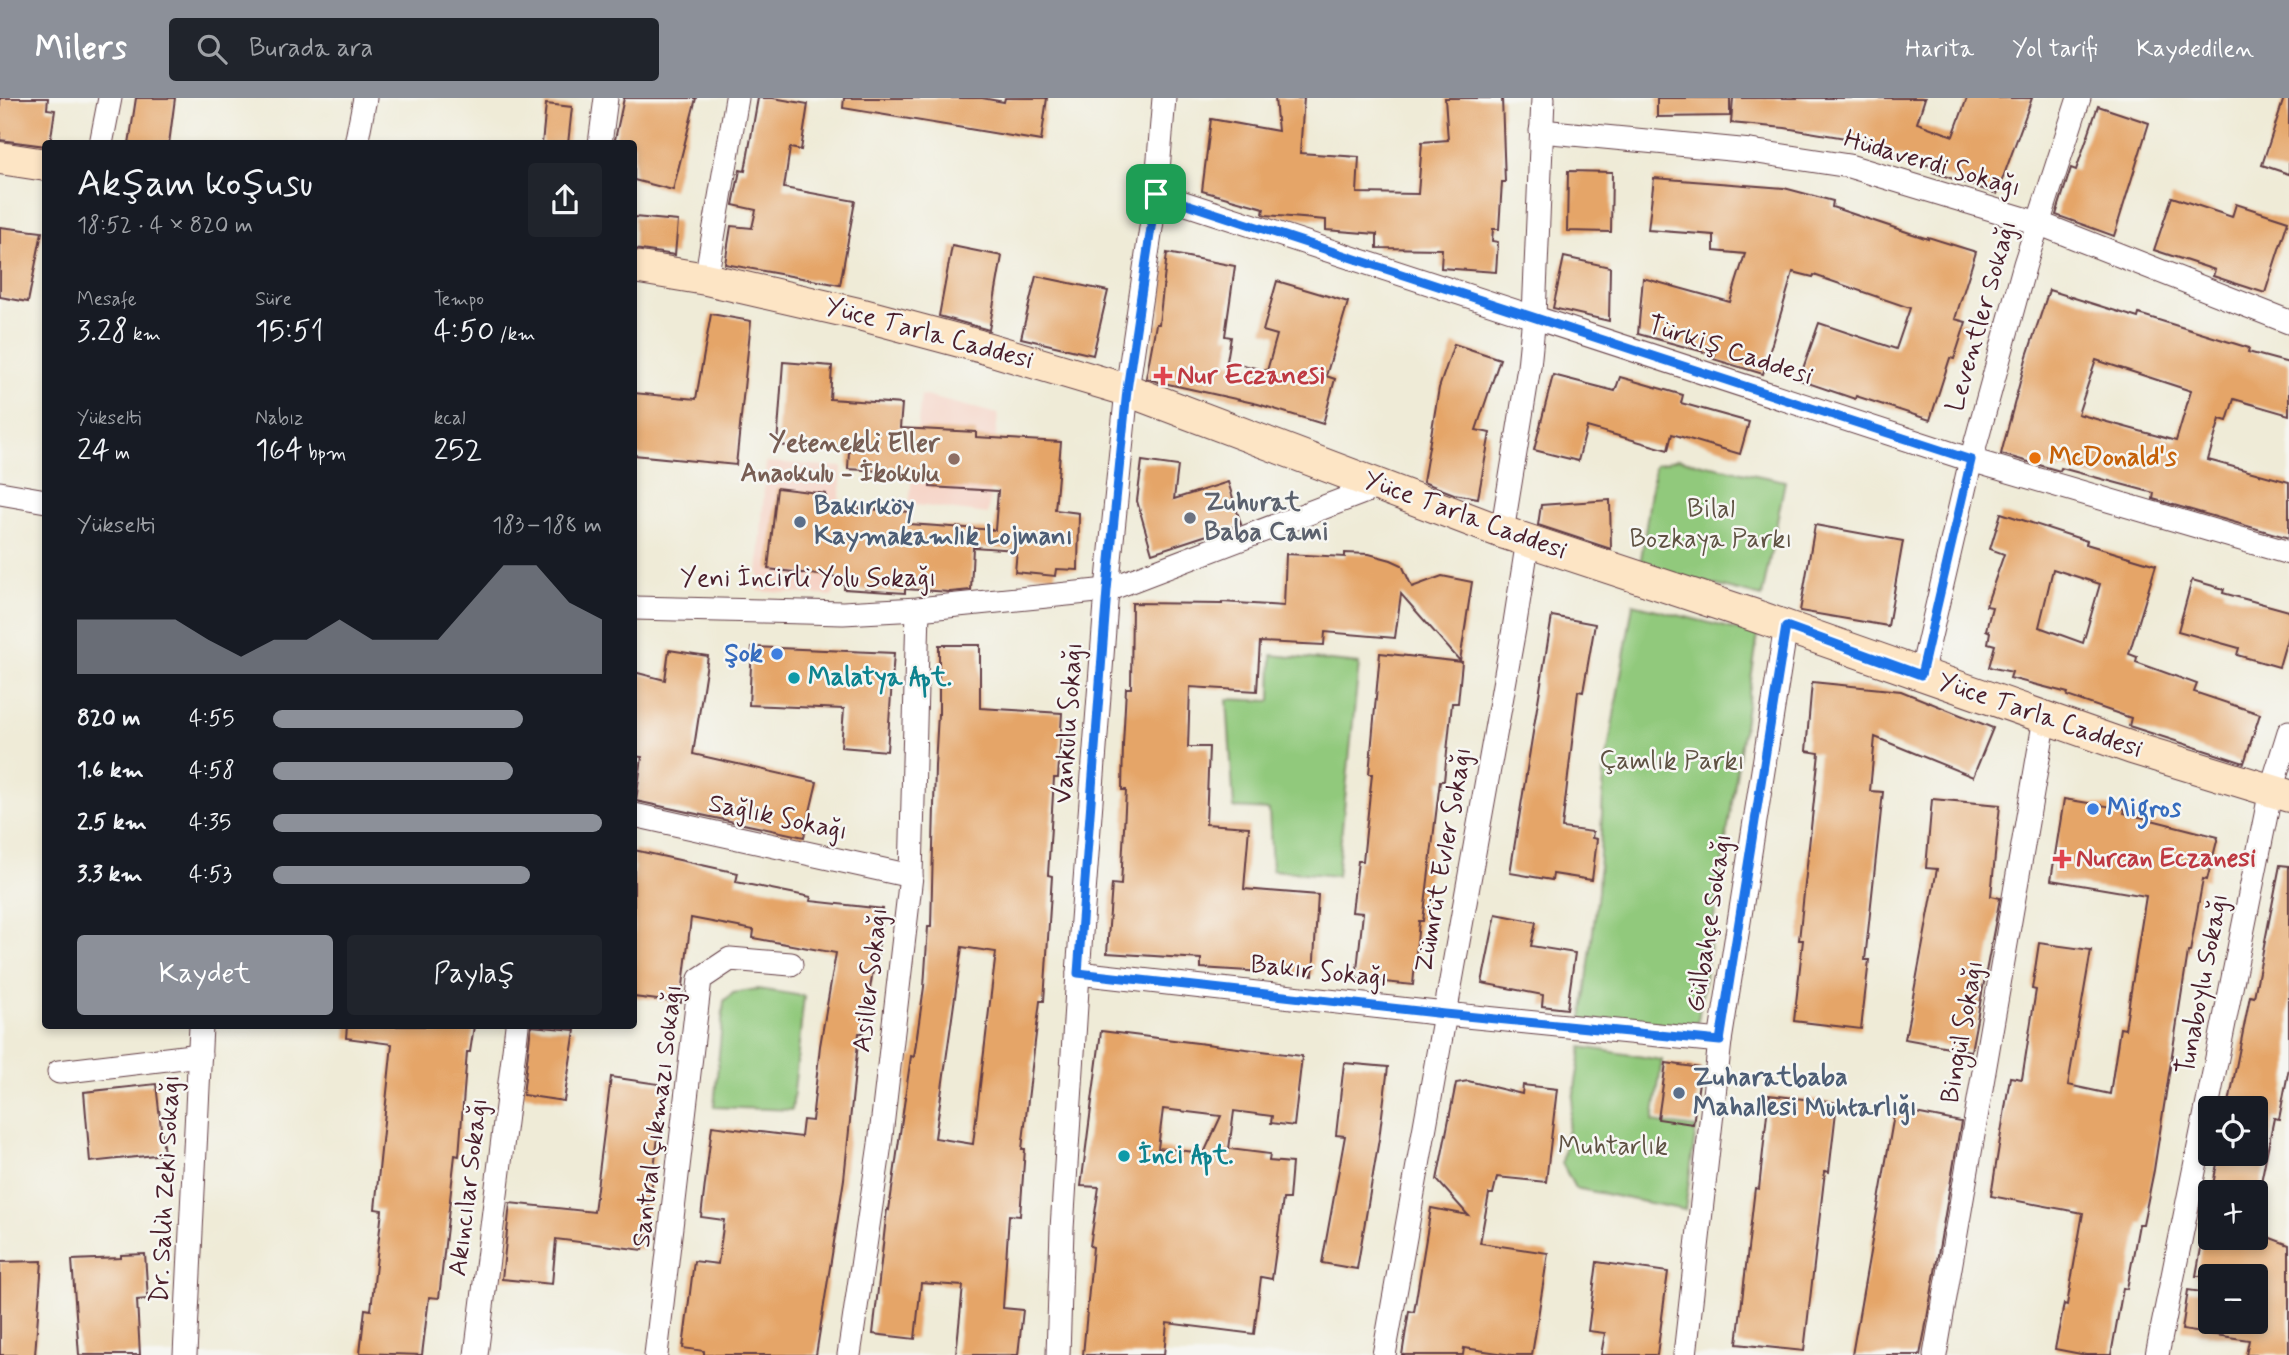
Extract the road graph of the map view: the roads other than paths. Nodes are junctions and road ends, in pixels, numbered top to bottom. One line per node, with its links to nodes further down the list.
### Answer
1 (110, 98): 9 (street)
2 (365, 98): 10 (street)
3 (606, 98): 11 (street)
4 (737, 98): 17 (street)
5 (1164, 98): 14 (street, Vankulu Sokağı)
6 (1543, 98): 8 (street, Zümrüt Evler Sokağı)
7 (2079, 98): 15 (street, Leventler Sokağı)
8 (1541, 131): 15 (street, Hüdaverdi Sokağı); 18 (street, Zümrüt Evler Sokağı)
9 (102, 140)
10 (357, 140)
11 (601, 140)
12 (0, 158): 13 (main road)
13 (42, 164)
14 (1156, 194): 18 (street, Türkiş Caddesi); 20 (street, Vankulu Sokağı)
15 (2038, 223): 19 (street, Hüdaverdi Sokağı); 21 (street, Leventler Sokağı)
16 (637, 268): 17 (main road, Yüce Tarla Caddesi)
17 (706, 279): 20 (main road, Yüce Tarla Caddesi)
18 (1534, 316): 21 (street, Türkiş Caddesi); 25 (street, Zümrüt Evler Sokağı)
19 (2289, 322)
20 (1127, 390): 22 (main road, Yüce Tarla Caddesi); 27 (street, Vankulu Sokağı)
21 (1971, 460): 26 (street, Türkiş Caddesi); 31 (street, Leventler Sokağı)
22 (1382, 485): 25 (main road, Yüce Tarla Caddesi); 27 (street, Yeni İncirli Yolu Sokağı)
23 (0, 493): 24 (street)
24 (42, 495)
25 (1515, 536): 30 (main road, Yüce Tarla Caddesi); 39 (street, Zümrüt Evler Sokağı)
26 (2289, 553)
27 (1107, 590): 29 (street, Yeni İncirli Yolu Sokağı); 38 (street, Vankulu Sokağı)
28 (637, 608): 29 (street, Yeni İncirli Yolu Sokağı)
29 (918, 609): 36 (street, Asiller Sokağı)
30 (1786, 626): 31 (main road, Yüce Tarla Caddesi); 42 (street, Gülbahçe Sokağı)
31 (1921, 675): 32 (main road, Yüce Tarla Caddesi)
32 (2045, 718): 34 (main road, Yüce Tarla Caddesi); 52 (street, Bingül Sokağı)
33 (2289, 732): 34 (street, Tunaboylu Sokağı)
34 (2280, 793): 53 (street, Tunaboylu Sokağı)
35 (637, 816): 36 (street, Sağlık Sokağı)
36 (911, 876): 48 (street, Asiller Sokağı)
37 (791, 964): 47 (street, Santral Çıkmazı Sokağı)
38 (1078, 973): 39 (street, Bakır Sokağı); 49 (street, Vankulu Sokağı)
39 (1445, 1014): 42 (street, Bakır Sokağı); 50 (street, Zümrüt Evler Sokağı)
40 (201, 1029): 43 (street, Dr. Salih Zeki Sokağı)
41 (517, 1029): 46 (street, Akıncılar Sokağı)
42 (1720, 1041): 51 (street, Gülbahçe Sokağı)
43 (200, 1055): 44 (street); 45 (street, Dr. Salih Zeki Sokağı)
44 (59, 1072)
45 (186, 1355)
46 (476, 1355)
47 (656, 1355)
48 (849, 1355)
49 (1058, 1355)
50 (1384, 1355)
51 (1685, 1355)
52 (1935, 1355)
53 (2157, 1355)

